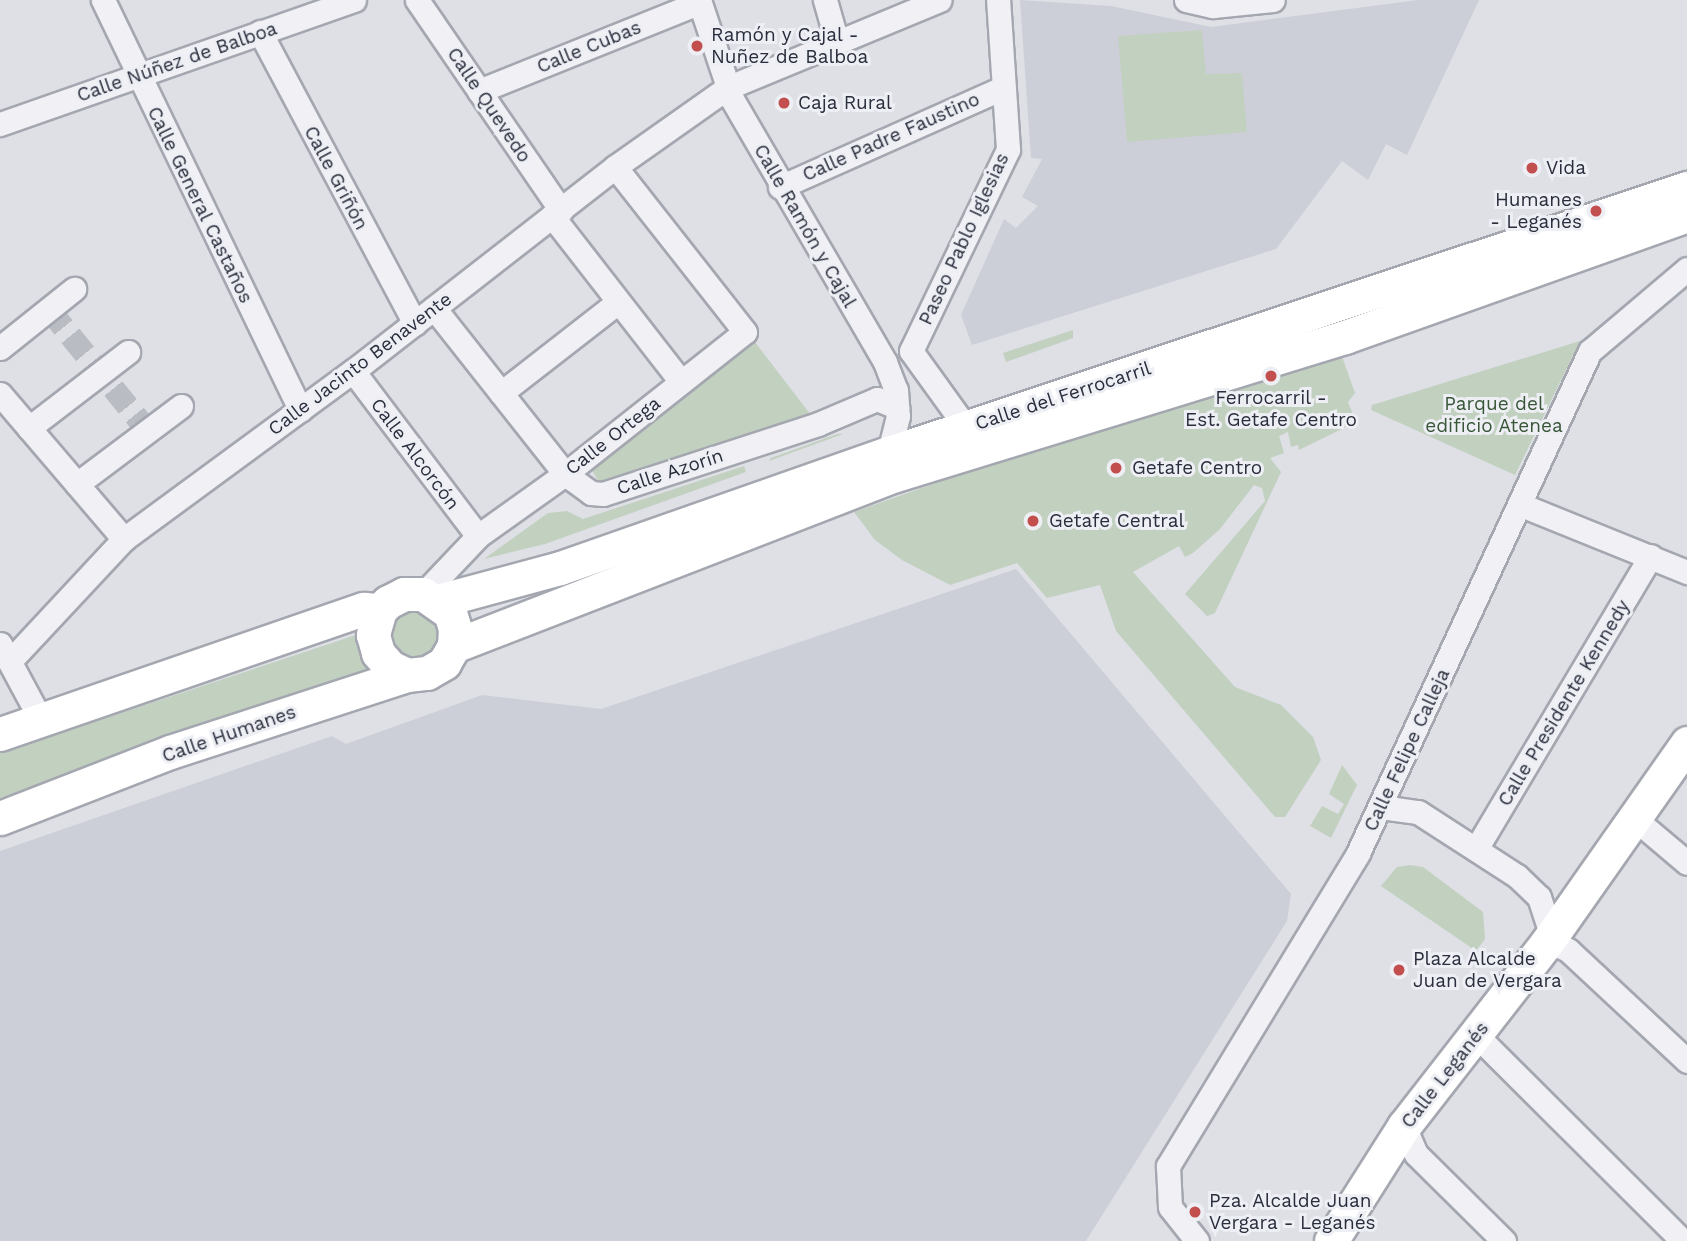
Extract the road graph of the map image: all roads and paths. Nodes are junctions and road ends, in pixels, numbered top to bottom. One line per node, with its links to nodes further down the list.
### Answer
1 (103, 0): 13 (street, Calle General Castaños)
2 (354, 0): 11 (street, Calle Núñez de Balboa)
3 (417, 0): 16 (street, Calle Quevedo)
4 (825, 0): 12 (street)
5 (939, 0): 10 (street, Calle Jacinto Benavente)
6 (998, 0): 15 (street, Paseo Pablo Iglesias)
7 (1186, 0): 8 (street)
8 (1273, 0)
9 (699, 1): 14 (street, Calle Ramón y Cajal); 16 (street, Calle Cubas)
10 (916, 5): 12 (street, Calle Jacinto Benavente)
11 (260, 32): 13 (street, Calle Núñez de Balboa); 27 (street, Calle Griñón)
12 (837, 42): 14 (street, Calle Jacinto Benavente)
13 (137, 75): 17 (street, Calle Núñez de Balboa); 38 (street, Calle General Castaños)
14 (727, 88): 18 (street, Calle Jacinto Benavente); 19 (street, Calle Ramón y Cajal)
15 (1002, 88): 19 (street, Calle Padre Faustino); 29 (street, Paseo Pablo Iglesias)
16 (479, 91): 21 (street, Calle Quevedo)
17 (0, 124)
18 (614, 167): 21 (street, Calle Jacinto Benavente); 33 (street, Calle Ortega)
19 (780, 187): 31 (street, Calle Ramón y Cajal)
20 (1687, 188): 41 (street, Calle del Ferrocarril)
21 (556, 213): 25 (street, Calle Quevedo); 26 (street, Calle Jacinto Benavente)
22 (1687, 215): 51 (street, Calle del Ferrocarril)
23 (1687, 269): 44 (street, Calle Felipe Calleja)
24 (74, 289): 28 (street)
25 (618, 302): 33 (street, Calle Quevedo); 34 (street)
26 (434, 308): 27 (street, Calle Jacinto Benavente); 34 (street, Calle Azorín)
27 (415, 323): 32 (street, Calle Jacinto Benavente)
28 (0, 348)
29 (911, 351): 31 (street); 39 (street)
30 (128, 352): 40 (street)
31 (886, 362): 37 (street, Calle Ramón y Cajal)
32 (353, 371): 38 (street, Calle Jacinto Benavente); 45 (street, Calle Alcorcón)
33 (681, 382): 42 (street, Calle Ortega)
34 (501, 393): 42 (street, Calle Azorín)
35 (0, 394): 40 (street)
36 (181, 406): 43 (street)
37 (897, 407): 41 (street, Calle Ramón y Cajal); 42 (street, Calle Azorín)
38 (300, 410): 46 (street, Calle Jacinto Benavente)
39 (960, 419)
40 (29, 428): 43 (street)
41 (889, 453): 49 (street, Calle del Ferrocarril)
42 (565, 474): 45 (street, Calle Ortega)
43 (77, 484): 46 (street)
44 (1521, 505): 47 (street); 57 (street, Calle Felipe Calleja)
45 (478, 536): 49 (street)
46 (124, 539): 52 (street, Calle Jacinto Benavente)
47 (1651, 556): 48 (street); 60 (street, Calle Presidente Kennedy)
48 (1687, 572)
49 (430, 597): 50 (street); 51 (street)
50 (380, 610): 53 (street); 54 (street)
51 (454, 646): 53 (street, Calle Humanes)
52 (6, 652): 54 (street)
53 (407, 675): 58 (street, Calle Humanes)
54 (41, 720): 55 (street)
55 (0, 734)
56 (1687, 743): 59 (street, Calle Leganés)
57 (1381, 807): 60 (street); 66 (street, Calle Felipe Calleja)
58 (0, 818)
59 (1635, 819): 61 (street); 62 (street, Calle Leganés)
60 (1476, 849): 62 (street)
61 (1687, 863)
62 (1549, 938): 63 (street, Calle Leganés); 64 (street)
63 (1476, 1035): 65 (street, Calle Leganés); 69 (street)
64 (1687, 1061)
65 (1404, 1126): 67 (street, Calle Leganés); 68 (street)
66 (1196, 1241)
67 (1331, 1241)
68 (1504, 1241)
69 (1683, 1241)

